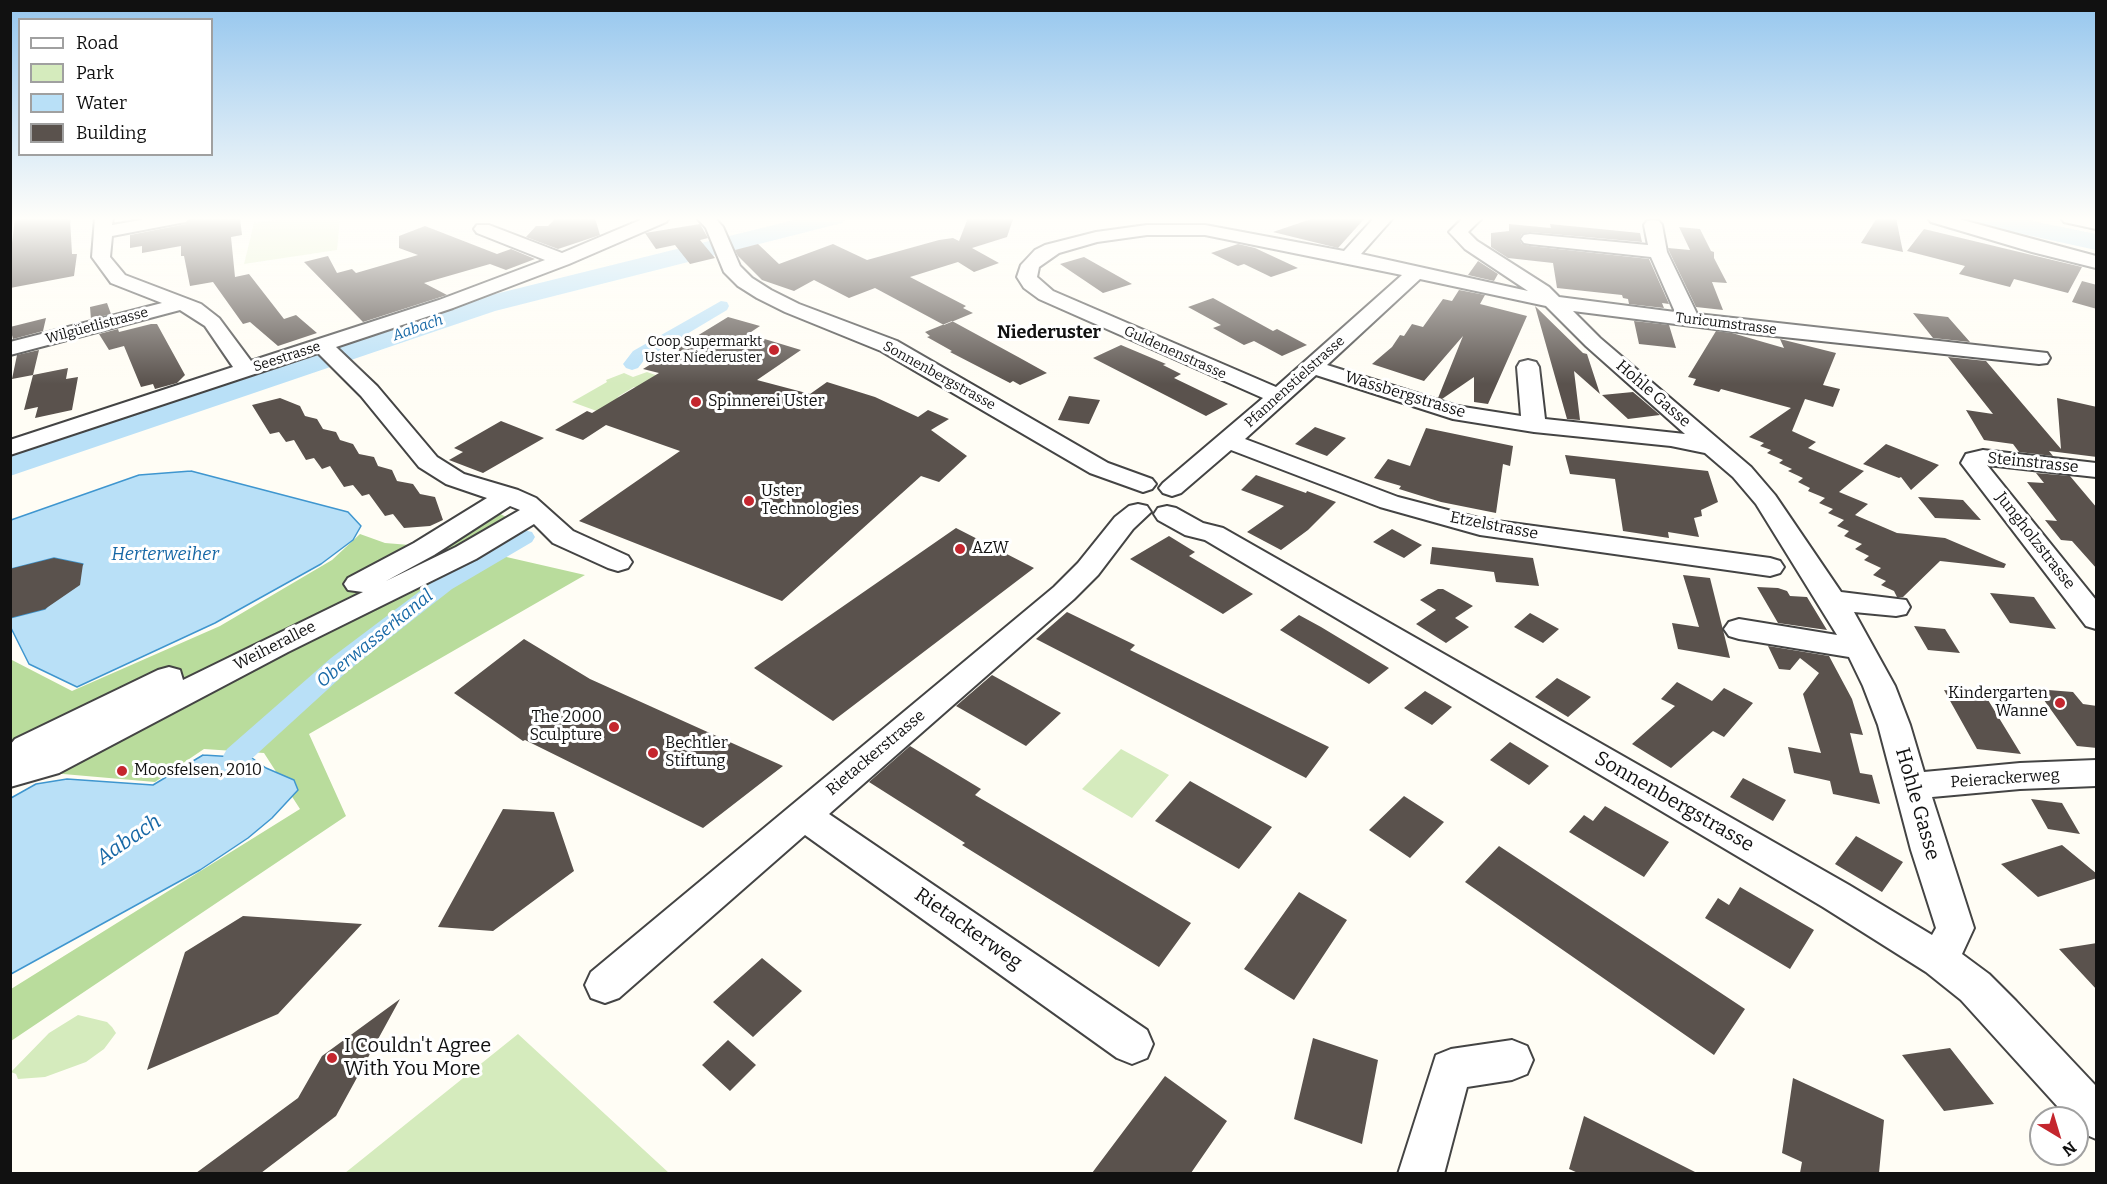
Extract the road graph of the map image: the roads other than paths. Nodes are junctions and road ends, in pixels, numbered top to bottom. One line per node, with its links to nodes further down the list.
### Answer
1 (114, 273): 10 (street)
2 (527, 273): 13 (street, Seestrasse)
3 (736, 273): 26 (street, Sonnenbergstrasse)
4 (1028, 273): 18 (street, Guldenenstrasse)
5 (1415, 273): 15 (street, Pfannenstielstrasse)
6 (1422, 273): 9 (street, Turicumstrasse)
7 (1514, 273): 9 (street, Hohle Gasse)
8 (1668, 273): 11 (street)
9 (1553, 302): 11 (street, Turicumstrasse); 21 (street, Hohle Gasse)
10 (183, 303): 12 (street, Wilgüetlistrasse); 17 (street)
11 (1689, 320): 14 (street, Turicumstrasse)
12 (10, 350)
13 (331, 354): 17 (street, Seestrasse); 25 (street)
14 (2039, 358)
15 (1312, 367): 18 (street, Pfannenstielstrasse); 19 (street, Wassbergstrasse)
16 (1528, 367): 19 (street)
17 (247, 371): 22 (street, Seestrasse)
18 (1279, 397): 20 (street, Pfannenstielstrasse)
19 (1534, 425): 21 (street, Wassbergstrasse)
20 (1229, 441): 26 (street, Pfannenstielstrasse); 29 (street, Etzelstrasse)
21 (1714, 447): 30 (street, Hohle Gasse)
22 (10, 448)
23 (1973, 463): 24 (street, Steinstrasse); 32 (street, Jungholzstrasse)
24 (2097, 470)
25 (509, 495): 27 (street); 35 (street, Weiherallee)
26 (1154, 499): 39 (street, Rietackerstrasse); 40 (street, Sonnenbergstrasse)
27 (537, 511): 28 (street); 37 (street, Weiherallee)
28 (618, 562)
29 (1770, 567)
30 (1832, 600): 31 (street); 34 (street, Hohle Gasse)
31 (1896, 607)
32 (2097, 619)
33 (1739, 630): 34 (street)
34 (1861, 649): 38 (street, Hohle Gasse)
35 (10, 768)
36 (2097, 773): 38 (street, Peierackerweg)
37 (10, 774)
38 (1913, 786): 40 (street, Hohle Gasse)
39 (804, 815): 41 (street, Rietackerstrasse); 42 (street, Rietackerweg)
40 (1940, 960): 44 (street, Sonnenbergstrasse)
41 (605, 985)
42 (1132, 1044)
43 (1512, 1060): 45 (street)
44 (2097, 1117)
45 (1421, 1173)

